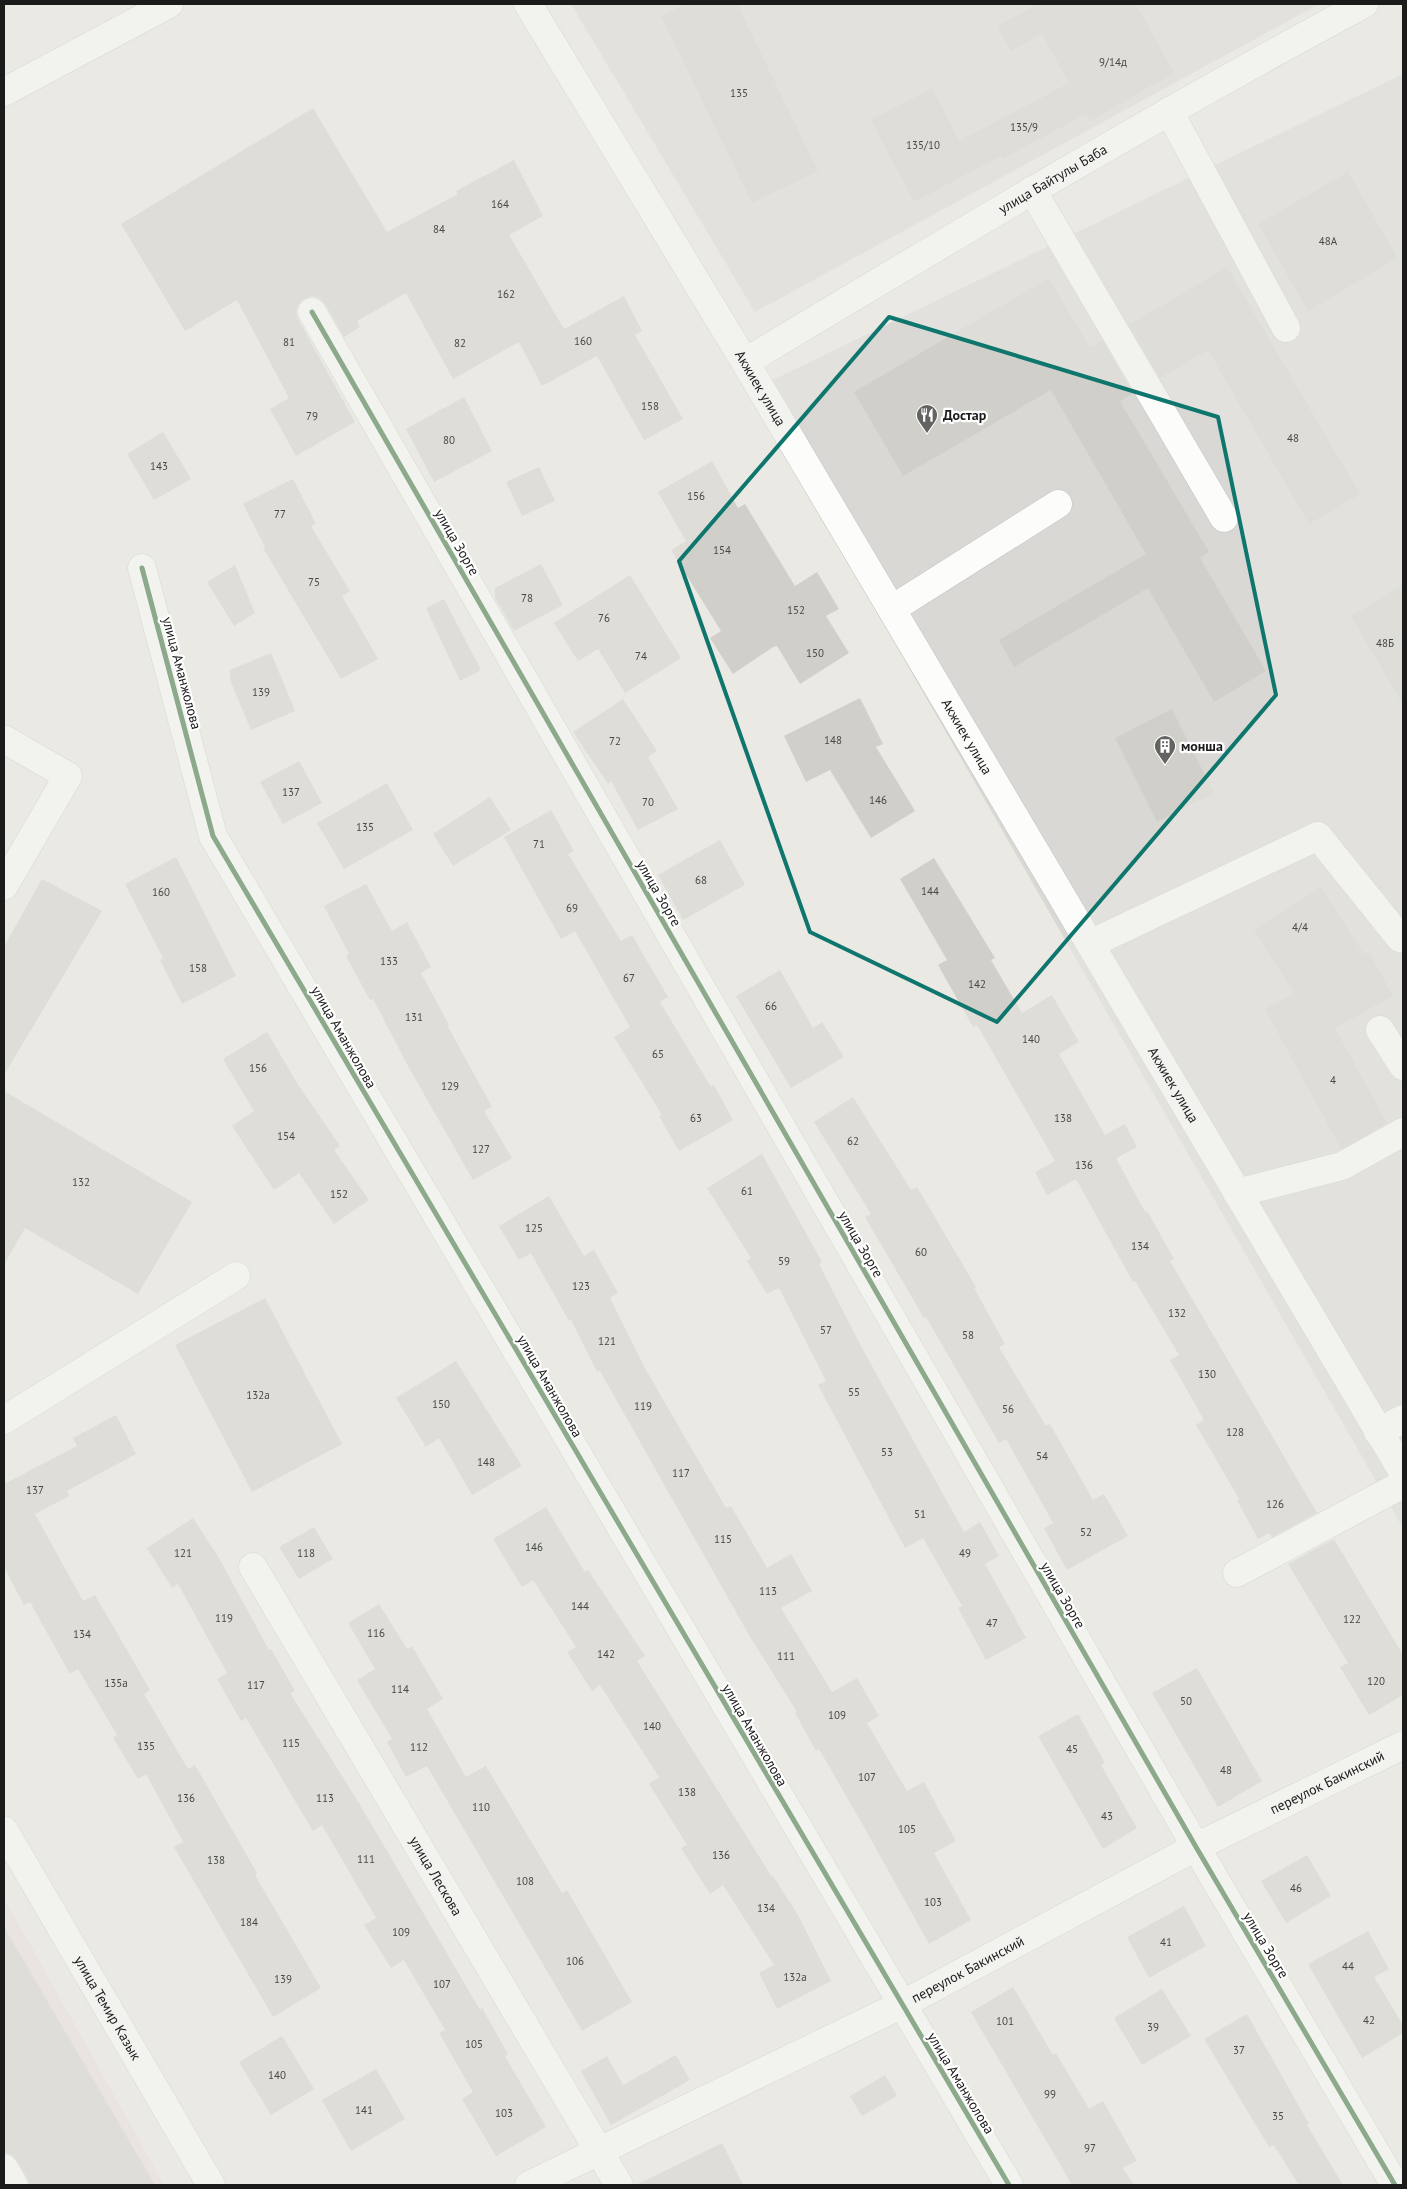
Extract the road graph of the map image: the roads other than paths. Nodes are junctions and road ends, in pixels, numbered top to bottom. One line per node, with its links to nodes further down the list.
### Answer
1 (169, 4): 4 (street)
2 (528, 4): 9 (street, Акжиек улица)
3 (1358, 5): 5 (street, улица Байтулы Баба)
4 (4, 92)
5 (1169, 111): 6 (street, улица Байтулы Баба); 8 (street)
6 (1032, 190): 9 (street, улица Байтулы Баба); 11 (street)
7 (312, 312): 32 (street, улица Зорге)
8 (1286, 328)
9 (746, 362): 13 (street, Акжиек улица)
10 (1058, 504): 13 (street)
11 (1224, 518)
12 (142, 568): 33 (street, улица Аманжолова)
13 (892, 609): 17 (street, Акжиек улица)
14 (4, 739): 15 (street)
15 (4, 886)
16 (1400, 938): 17 (street)
17 (1090, 944): 21 (street, Акжиек улица)
18 (1380, 1030): 19 (street)
19 (1403, 1066)
20 (1403, 1132): 21 (street)
21 (1237, 1193): 25 (street, Акжиек улица)
22 (236, 1276): 24 (street)
23 (1403, 1419): 25 (street)
24 (4, 1420)
25 (1378, 1432): 26 (street, Акжиек улица)
26 (1403, 1472)
27 (1403, 1484): 29 (street)
28 (254, 1566): 34 (street, улица Лескова)
29 (1237, 1573)
30 (1403, 1744): 32 (street, переулок Бакинский)
31 (4, 1830): 37 (street, улица Темир Казык)
32 (1196, 1847): 33 (street, переулок Бакинский); 41 (street, улица Зорге)
33 (901, 2005): 34 (street, переулок Бакинский); 40 (street, улица Аманжолова)
34 (598, 2151): 38 (street, переулок Бакинский); 39 (street, улица Лескова)
35 (4, 2168): 36 (street)
36 (14, 2185)
37 (211, 2185)
38 (528, 2185)
39 (619, 2185)
40 (1009, 2185)
41 (1395, 2185)

